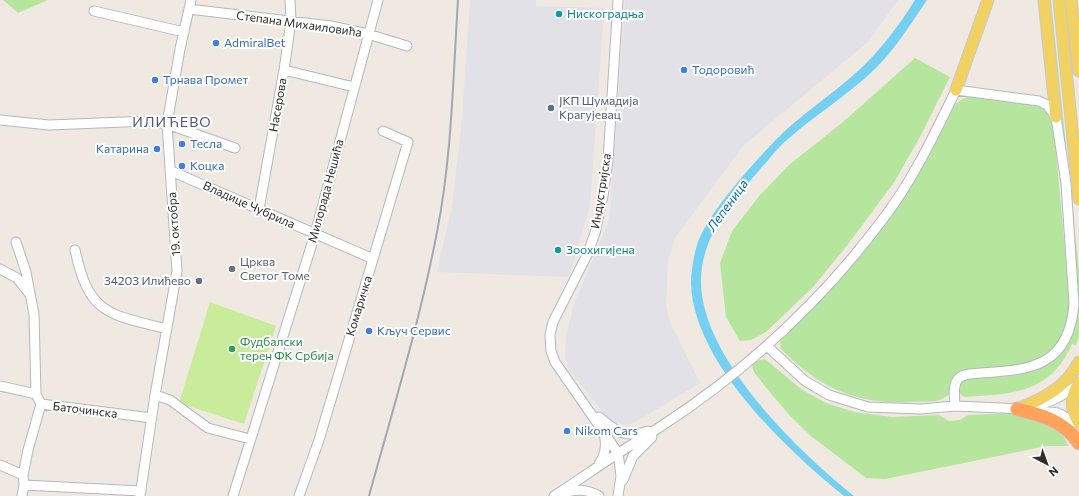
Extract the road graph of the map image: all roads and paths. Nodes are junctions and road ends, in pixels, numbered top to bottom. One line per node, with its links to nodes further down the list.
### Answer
1 (290, 0): 10 (street, Насерова)
2 (378, 0): 12 (street, Милорада Нешића)
3 (618, 0): 43 (street, Индустријска)
4 (988, 0): 17 (main road)
5 (1044, 0): 18 (main road)
6 (1059, 0): 24 (main road)
7 (1072, 0): 15 (main road)
8 (190, 4): 10 (street, Степана Михаиловића); 11 (street, 19. октобра)
9 (94, 11): 11 (street)
10 (291, 21): 12 (street, Степана Михаиловића); 14 (street, Насерова)
11 (184, 32): 20 (street, 19. октобра)
12 (368, 34): 13 (street, Степана Михаиловића); 16 (street, Милорада Нешића)
13 (408, 46)
14 (284, 70): 16 (street); 25 (street, Насерова)
15 (1079, 71)
16 (354, 87): 26 (street, Милорада Нешића)
17 (956, 90): 18 (street); 33 (street)
18 (1056, 117): 40 (street)
19 (0, 120): 20 (street)
20 (167, 124): 22 (street); 23 (street, 19. октобра)
21 (382, 131): 29 (street, Комаричка)
22 (236, 148)
23 (171, 171): 25 (street, Владице Чубрила); 32 (street, 19. октобра)
24 (1079, 199)
25 (259, 209): 26 (street, Владице Чубрила)
26 (315, 234): 29 (street, Владице Чубрила); 48 (street, Милорада Нешића)
27 (16, 242): 31 (street)
28 (75, 250): 32 (street)
29 (371, 258): 60 (street, Комаричка)
30 (0, 269): 31 (street)
31 (30, 296): 37 (street)
32 (167, 330): 38 (street, 19. октобра)
33 (767, 346): 40 (street); 42 (street)
34 (1079, 362): 41 (main road)
35 (1078, 384): 41 (street); 45 (main road)
36 (0, 386): 37 (street)
37 (36, 394): 39 (street, Баточинска)
38 (155, 395): 44 (street, 19. октобра); 48 (street)
39 (41, 404): 44 (street, Баточинска); 53 (street)
40 (955, 406): 41 (street)
41 (1017, 409): 45 (street); 49 (highway)
42 (684, 410): 47 (street); 56 (street)
43 (591, 411): 46 (street, Индустријска); 47 (street)
44 (152, 418): 55 (street, 19. октобра)
45 (1079, 423)
46 (602, 427): 50 (street, Индустријска); 52 (street)
47 (660, 427): 50 (street)
48 (250, 439): 59 (street, Милорада Нешића)
49 (1079, 443)
50 (618, 453): 52 (street); 56 (street, Индустријска)
51 (0, 465): 53 (street)
52 (597, 467): 57 (street)
53 (23, 475): 54 (street)
54 (24, 485): 55 (street); 58 (street)
55 (141, 494)
56 (619, 494)
57 (555, 495): 61 (street)
58 (22, 496)
59 (233, 496)
60 (300, 496)
61 (599, 496)

